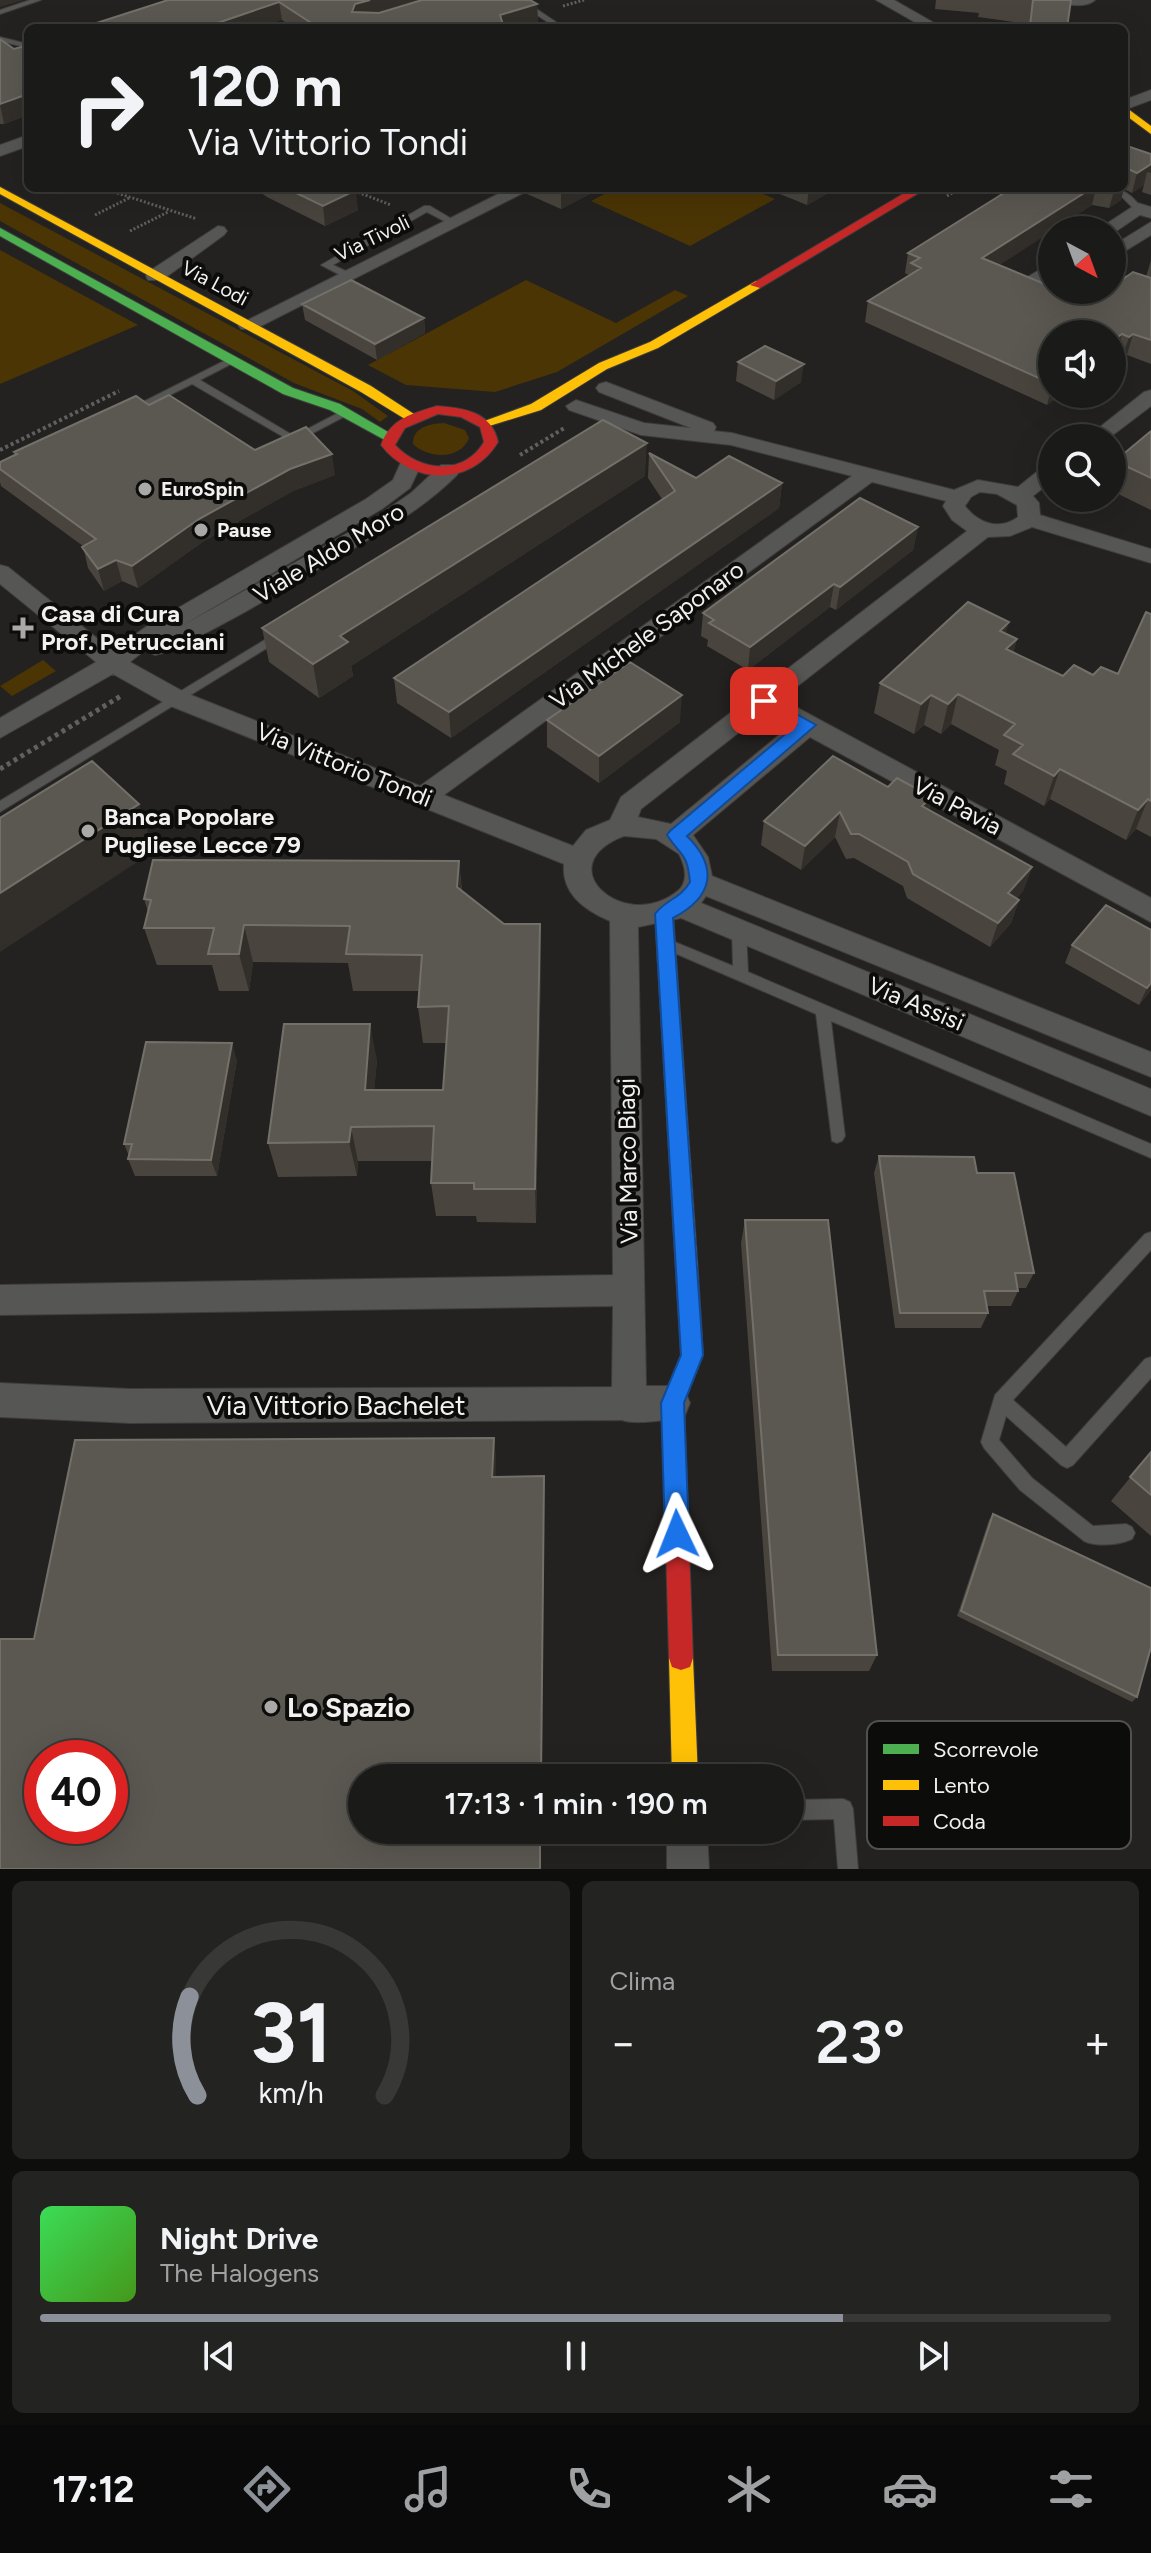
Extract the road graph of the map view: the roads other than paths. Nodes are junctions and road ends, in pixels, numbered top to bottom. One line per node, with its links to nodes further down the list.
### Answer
1 (37, 0): 6 (lane)
2 (518, 0): 7 (lane)
3 (883, 0): 8 (street)
4 (1068, 0): 5 (street)
5 (1088, 0)
6 (0, 12)
7 (555, 24)
8 (928, 24)
9 (0, 39): 10 (lane)
10 (24, 45)
11 (1151, 83): 12 (street)
12 (1128, 85)
13 (1151, 95): 14 (street)
14 (1128, 104)
15 (1128, 110): 17 (street)
16 (24, 127): 18 (street)
17 (1151, 131)
18 (0, 136)
19 (1128, 138): 21 (street)
20 (24, 142): 22 (street)
21 (1151, 145)
22 (0, 151)
23 (0, 190): 33 (street, Via Lodi)
24 (516, 192): 36 (street, Via Tivoli)
25 (914, 192): 37 (street)
26 (1121, 192): 27 (lane)
27 (1145, 210): 28 (street)
28 (1126, 220)
29 (214, 226): 33 (street)
30 (1151, 227): 32 (street)
31 (0, 231): 38 (street)
32 (1126, 244)
33 (155, 276): 36 (street, Via Lodi)
34 (1126, 283): 35 (street)
35 (1151, 293)
36 (248, 325): 45 (street, Via Lodi)
37 (654, 345): 40 (street); 47 (street)
38 (232, 360): 39 (lane); 43 (street)
39 (193, 380): 43 (lane); 44 (lane)
40 (606, 388): 42 (street); 50 (street)
41 (1151, 396): 48 (street)
42 (576, 406): 46 (street); 50 (street)
43 (346, 413): 49 (street)
44 (124, 414)
45 (410, 416): 47 (street); 49 (street)
46 (557, 418)
47 (486, 423): 52 (street, Viale Aldo Moro)
48 (1114, 424)
49 (388, 436): 51 (street, Viale Aldo Moro)
50 (732, 439): 53 (street)
51 (409, 467): 52 (street, Viale Aldo Moro); 62 (street, Viale Aldo Moro)
52 (449, 470): 62 (street, Viale Aldo Moro)
53 (870, 473): 56 (street); 67 (street, Via Michele Saponaro)
54 (1038, 482): 55 (street)
55 (1020, 496): 56 (street); 57 (street)
56 (957, 497): 58 (street)
57 (1029, 519): 58 (street); 59 (street)
58 (984, 529): 64 (street)
59 (1151, 556)
60 (0, 572): 62 (street, Via Vittorio Tondi)
61 (298, 624): 63 (lane)
62 (113, 663): 63 (street, Via Vittorio Tondi); 66 (street, Viale Aldo Moro)
63 (177, 699): 67 (street, Via Vittorio Tondi); 68 (lane)
64 (764, 701): 65 (street, Via Pavia); 69 (street)
65 (808, 725): 70 (street); 73 (street, Via Pavia)
66 (0, 729)
67 (424, 796): 71 (street, Via Vittorio Tondi)
68 (0, 807)
69 (621, 826): 70 (street); 71 (street)
70 (676, 835): 72 (street)
71 (578, 859): 75 (street)
72 (699, 882): 74 (street); 80 (street, Via Assisi)
73 (1150, 909)
74 (672, 910): 75 (street); 76 (street, Via Assisi); 77 (street, Via Marco Biagi)
75 (624, 917): 85 (street, Via Marco Biagi)
76 (739, 930): 78 (lane); 81 (street, Via Assisi)
77 (666, 944): 78 (lane); 90 (street, Via Marco Biagi)
78 (741, 976): 79 (lane)
79 (823, 1010): 82 (lane); 83 (lane)
80 (1151, 1065)
81 (1151, 1103)
82 (837, 1136)
83 (1151, 1151)
84 (1151, 1239): 89 (lane)
85 (630, 1290): 86 (street); 91 (street, Via Marco Biagi)
86 (0, 1301)
87 (1151, 1365): 89 (lane)
88 (0, 1400): 91 (street, Via Vittorio Bachelet)
89 (1001, 1401): 92 (lane)
90 (673, 1403): 91 (street, Via Vittorio Bachelet); 93 (street, Via Marco Biagi)
91 (629, 1406)
92 (1126, 1533)
93 (685, 1764)
94 (804, 1810): 97 (lane)
95 (687, 1844): 96 (street)
96 (688, 1869)
97 (848, 1869)

